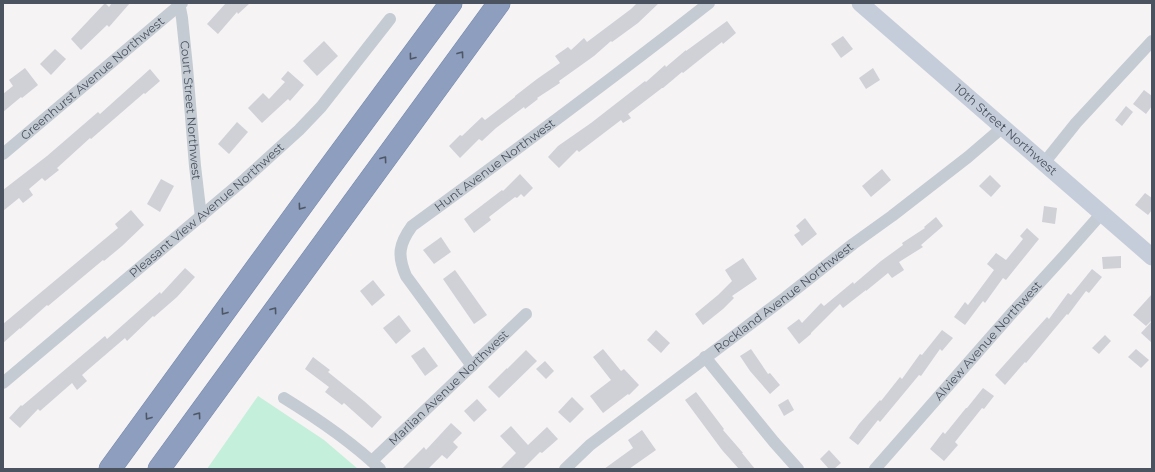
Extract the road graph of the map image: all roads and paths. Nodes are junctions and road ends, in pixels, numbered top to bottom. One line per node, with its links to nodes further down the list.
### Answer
1 (451, 3): 20 (highway, one-way to 20)
2 (499, 3): 21 (highway, one-way to 2)
3 (709, 3): 16 (street, Hunt Avenue Northwest)
4 (860, 3): 8 (main road, 10th Street Northwest)
5 (180, 4): 9 (street, Greenhurst Avenue Northwest); 12 (street, Court Street Northwest)
6 (390, 19): 12 (street, Pleasant View Avenue Northwest)
7 (1152, 41): 10 (street)
8 (1003, 127): 10 (main road, 10th Street Northwest); 15 (street, Rockland Avenue Northwest)
9 (3, 154)
10 (1044, 163): 11 (main road, 10th Street Northwest)
11 (1102, 213): 13 (main road, 10th Street Northwest); 24 (street, Alview Avenue Northwest)
12 (201, 217): 17 (street, Pleasant View Avenue Northwest)
13 (1152, 258)
14 (526, 314): 16 (street, Marlian Avenue Northwest)
15 (705, 357): 22 (street, Rockland Avenue Northwest); 23 (street)
16 (472, 366): 19 (street, Marlian Avenue Northwest)
17 (3, 383)
18 (284, 398): 19 (street)
19 (376, 465)
20 (110, 469)
21 (159, 469)
22 (566, 469)
23 (798, 469)
24 (875, 469)

